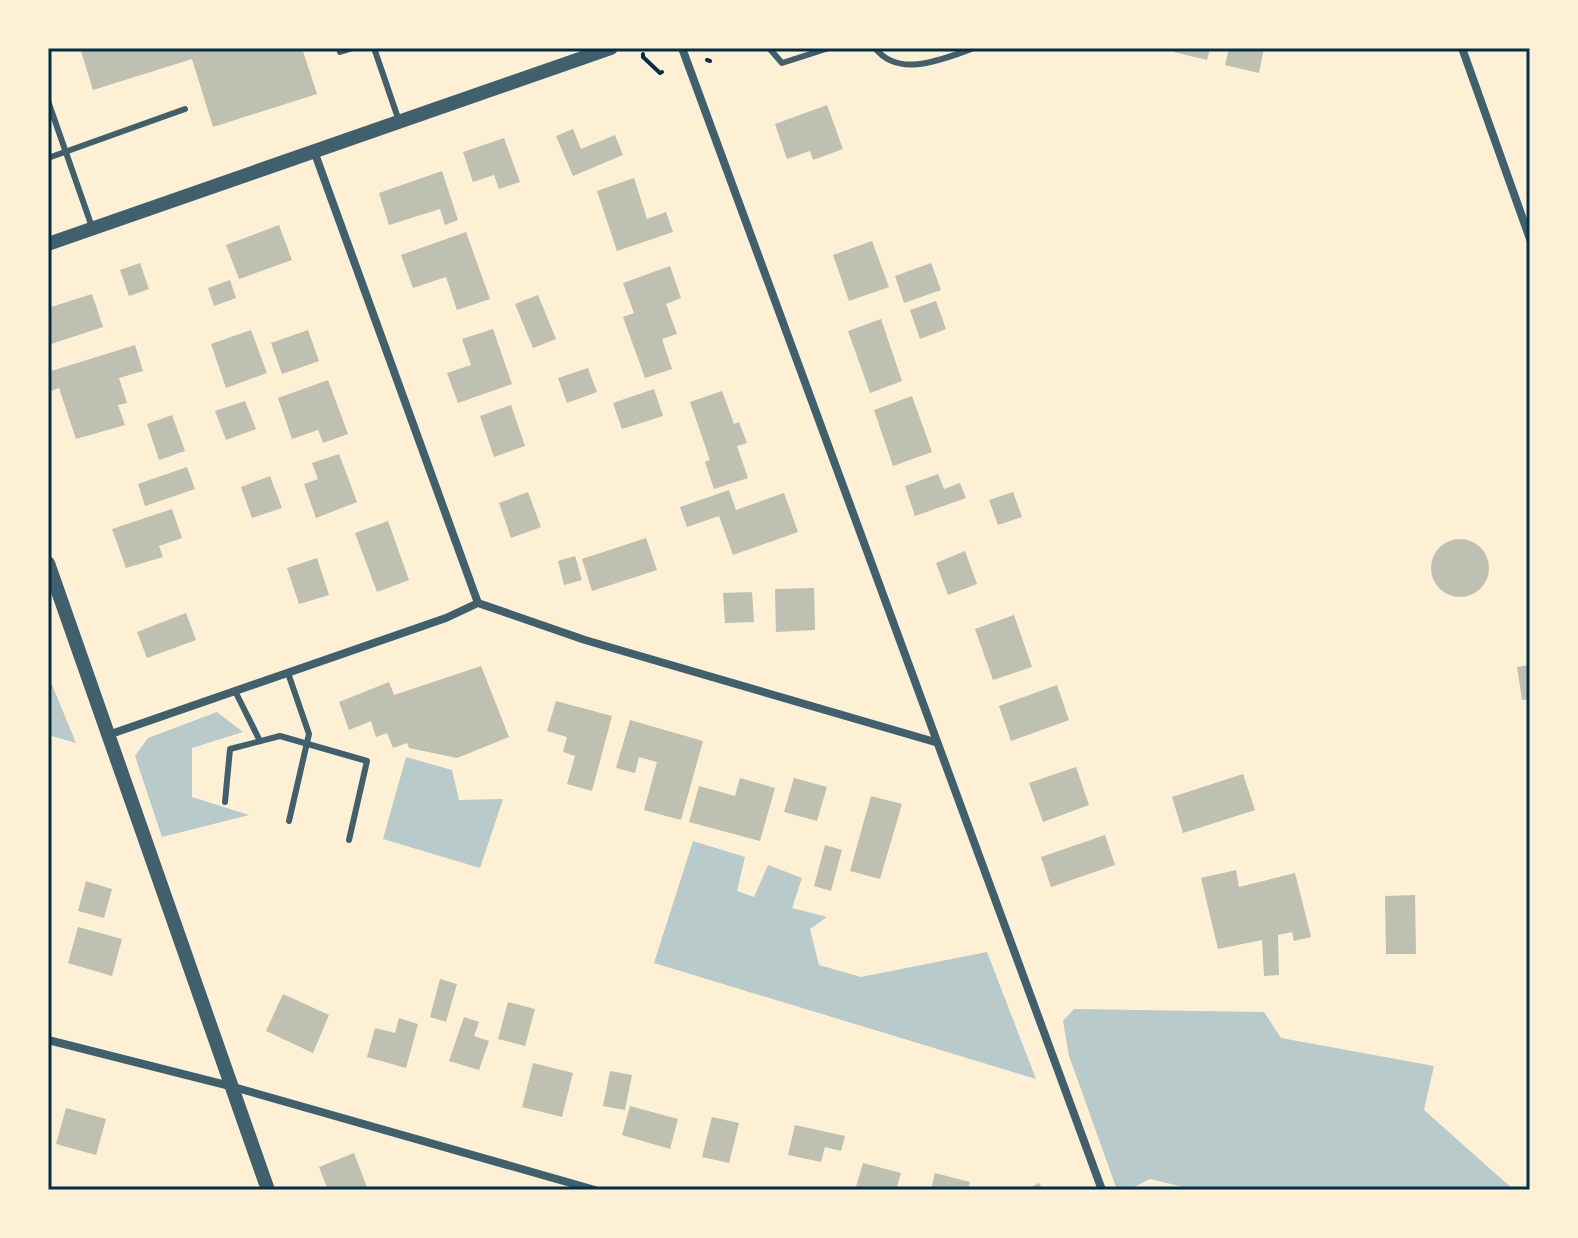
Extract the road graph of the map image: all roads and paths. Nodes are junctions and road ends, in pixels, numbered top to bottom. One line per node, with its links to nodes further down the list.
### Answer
1 (339, 48): 2 (lane)
2 (353, 48)
3 (374, 48): 15 (lane)
4 (611, 48): 15 (street)
5 (682, 48): 28 (street)
6 (769, 48): 7 (lane)
7 (829, 48)
8 (875, 48): 9 (lane)
9 (974, 48)
10 (1462, 48): 20 (street)
11 (643, 54): 12 (path)
12 (662, 72)
13 (48, 101): 17 (lane)
14 (185, 109): 17 (lane)
15 (399, 121): 16 (street)
16 (313, 150): 19 (street); 23 (street)
17 (66, 151): 18 (lane); 19 (lane)
18 (48, 158)
19 (92, 227): 21 (street)
20 (1530, 239)
21 (48, 244)
22 (48, 563): 26 (street)
23 (478, 603): 24 (street); 28 (street)
24 (288, 673): 25 (street); 29 (lane)
25 (235, 691): 26 (street); 27 (lane)
26 (107, 736): 34 (street)
27 (260, 741): 29 (lane); 30 (lane)
28 (935, 742): 37 (street)
29 (308, 744): 31 (lane); 32 (lane)
30 (225, 802)
31 (289, 821)
32 (349, 840)
33 (48, 1040): 34 (street)
34 (230, 1086): 35 (street); 36 (street)
35 (268, 1190)
36 (595, 1190)
37 (1102, 1190)

